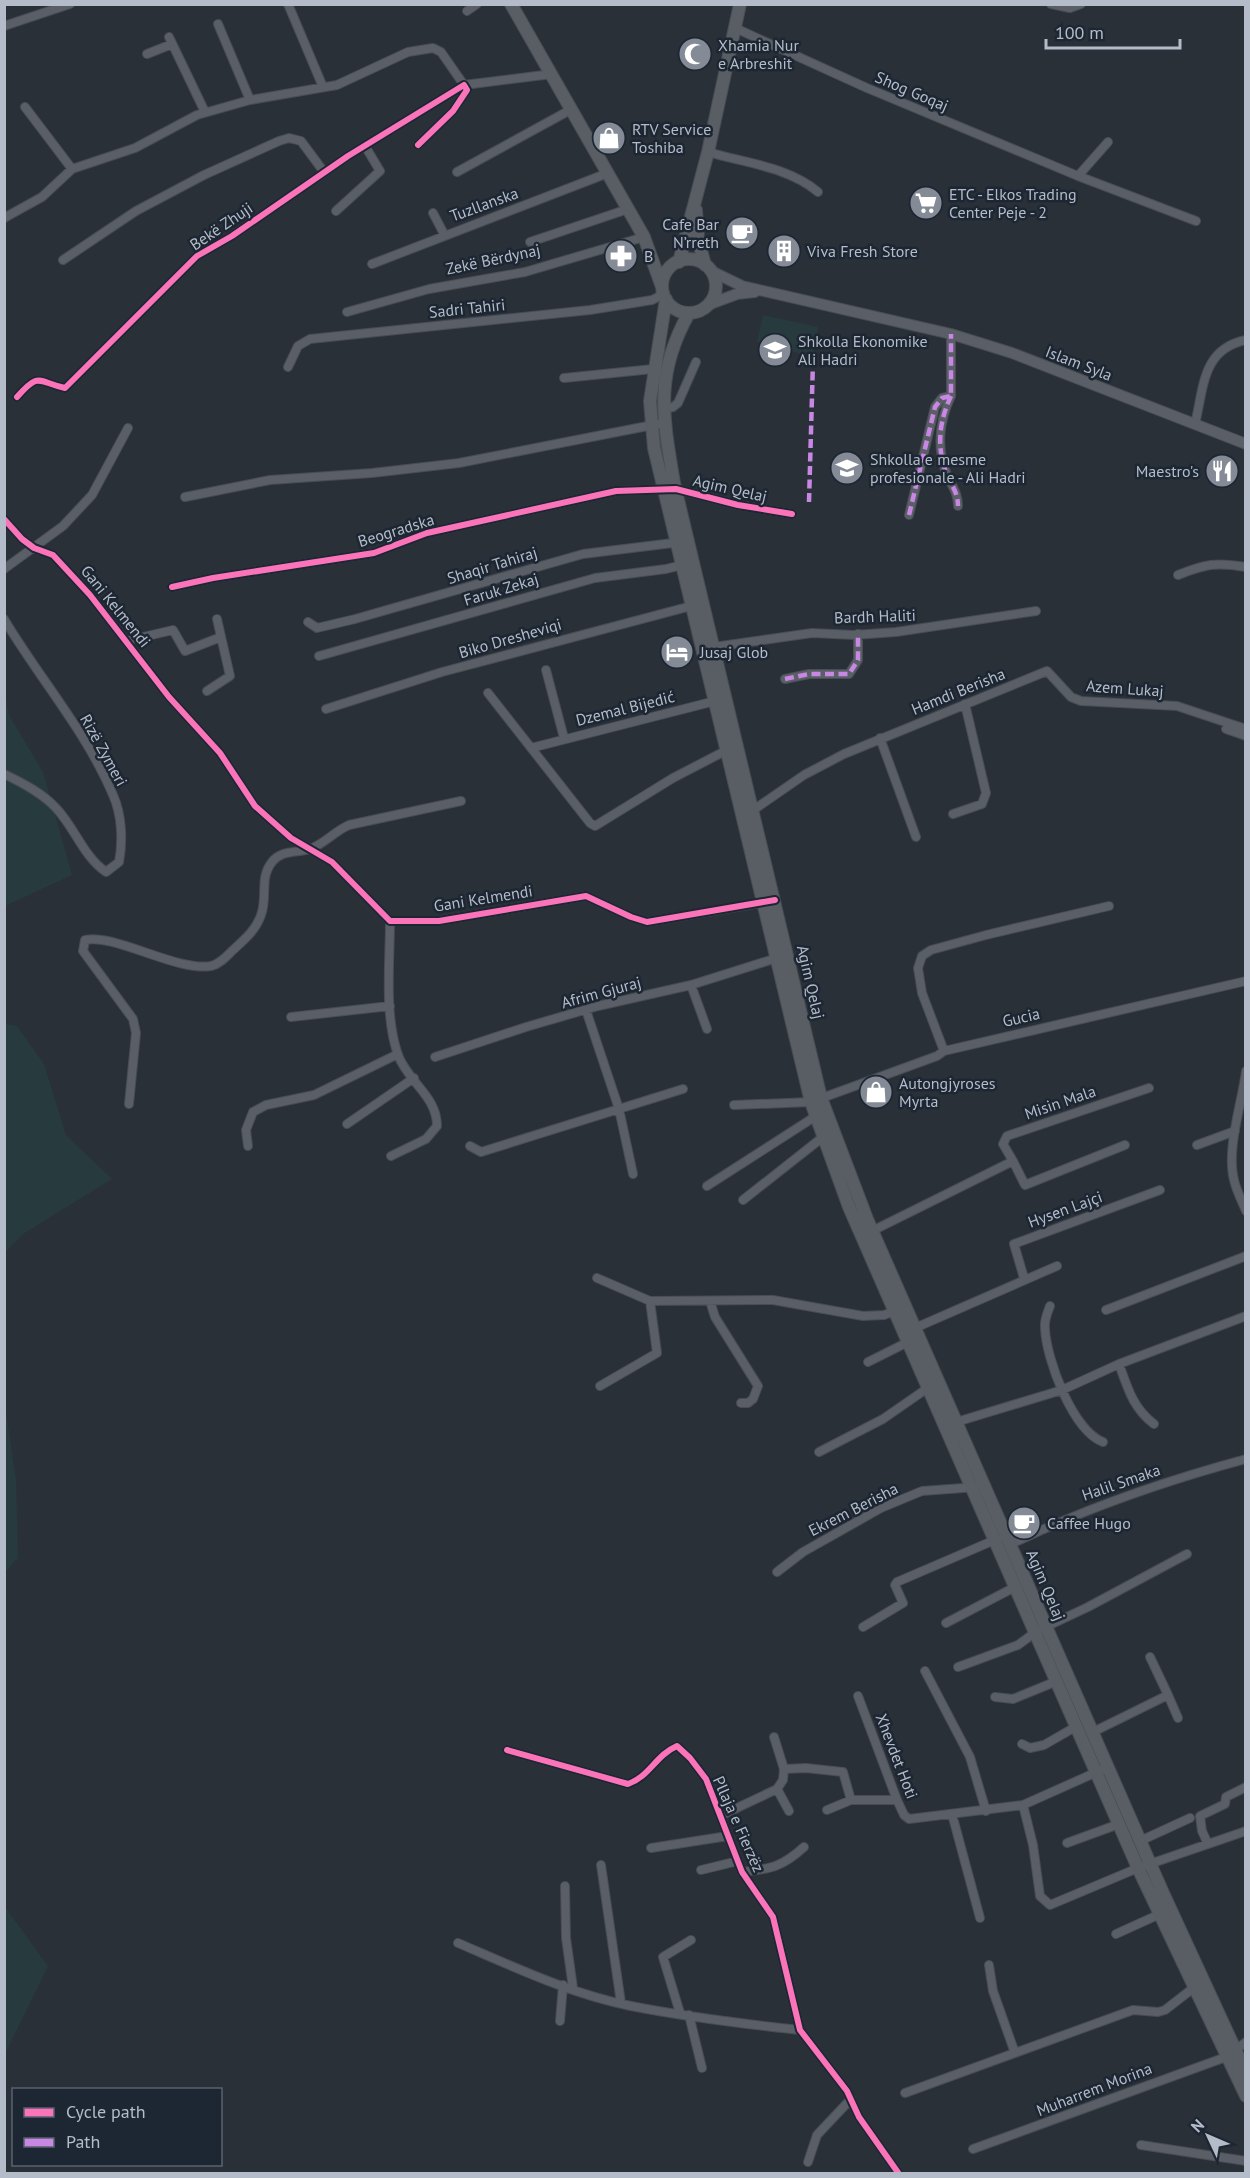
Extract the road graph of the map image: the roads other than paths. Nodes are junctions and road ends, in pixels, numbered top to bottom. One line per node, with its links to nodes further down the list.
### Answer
1 (69, 4): 10 (street)
2 (288, 4): 15 (street)
3 (477, 4): 8 (street)
4 (512, 4): 13 (main road)
5 (740, 4): 11 (main road)
6 (1051, 4): 7 (street)
7 (1081, 4)
8 (467, 11)
9 (218, 24): 16 (street)
10 (4, 26)
11 (735, 28): 23 (main road); 28 (street, Shog Goqaj)
12 (147, 54): 19 (street)
13 (552, 74): 14 (street, Bekë Zhuji); 18 (main road)
14 (464, 85): 15 (street); 21 (street); 22 (street, Bekë Zhuji)
15 (323, 87): 16 (street)
16 (250, 100): 19 (street)
17 (25, 107): 24 (street)
18 (573, 109): 26 (street); 27 (main road)
19 (205, 112): 24 (street)
20 (1108, 142): 28 (street)
21 (418, 145)
22 (365, 146): 25 (street, Bekë Zhuji); 32 (street)
23 (708, 152): 29 (street); 30 (main road)
24 (72, 169): 34 (street)
25 (324, 172): 39 (street); 55 (street, Bekë Zhuji)
26 (456, 172)
27 (608, 173): 31 (main road); 36 (street, Tuzllanska)
28 (1078, 176): 35 (street, Shog Goqaj)
29 (818, 192)
30 (696, 197): 40 (main road); 42 (main road)
31 (628, 209): 37 (main road); 38 (street, Zekë Bërdynaj)
32 (336, 211)
33 (433, 213): 36 (street)
34 (4, 218)
35 (1196, 222)
36 (444, 234): 41 (street, Tuzllanska)
37 (644, 237): 40 (main road); 44 (main road); 46 (street, Zekë Bërdynaj)
38 (530, 242)
39 (63, 260)
40 (677, 263): 42 (main road); 44 (main road)
41 (372, 264)
42 (708, 268): 43 (street, Islam Syla); 45 (main road)
43 (765, 292): 45 (street, Islam Syla); 48 (street, Islam Syla)
44 (664, 294): 47 (main road); 51 (street, Sadri Tahiri); 52 (main road, Agim Qelaj)
45 (710, 304): 47 (main road)
46 (348, 312)
47 (689, 313): 56 (main road, Agim Qelaj)
48 (951, 334): 54 (street); 58 (street, Islam Syla)
49 (1245, 340): 58 (street)
50 (696, 362): 56 (street)
51 (288, 368)
52 (653, 369): 53 (street); 57 (main road, Agim Qelaj)
53 (564, 378)
54 (951, 396): 64 (street); 66 (street)
55 (17, 397)
56 (663, 409): 57 (main road, Agim Qelaj)
57 (657, 424): 61 (main road, Agim Qelaj); 62 (main road, Agim Qelaj); 63 (street)
58 (1195, 424): 60 (street, Islam Syla)
59 (128, 428): 69 (street)
60 (1245, 444)
61 (662, 488): 62 (street, Agim Qelaj); 68 (main road, Agim Qelaj); 74 (street, Beogradska)
62 (676, 489): 65 (street, Agim Qelaj); 68 (main road, Agim Qelaj)
63 (185, 497)
64 (958, 506)
65 (792, 514)
66 (909, 515)
67 (6, 523): 69 (street, Gani Kelmendi)
68 (682, 542): 70 (main road, Agim Qelaj); 79 (street, Shaqir Tahiraj)
69 (34, 548): 72 (street); 82 (street, Gani Kelmendi)
70 (688, 563): 75 (main road, Agim Qelaj); 84 (street, Faruk Zekaj)
71 (1245, 567): 73 (street)
72 (4, 569)
73 (1178, 575)
74 (172, 587)
75 (698, 604): 83 (main road, Agim Qelaj); 90 (main road, Agim Qelaj); 92 (street, Biko Dresheviqi)
76 (1036, 611): 80 (street, Bardh Haliti)
77 (4, 619): 100 (street, Rizë Zymeri)
78 (217, 619): 81 (street)
79 (308, 622)
80 (858, 634): 83 (street, Bardh Haliti); 87 (street)
81 (221, 637): 82 (street); 88 (street)
82 (126, 641): 105 (street, Gani Kelmendi)
83 (714, 647): 90 (main road, Agim Qelaj)
84 (319, 657)
85 (546, 670): 96 (street)
86 (1047, 671): 91 (street, Hamdi Berisha); 94 (street, Azem Lukaj)
87 (785, 679)
88 (207, 691)
89 (488, 693): 98 (street)
90 (720, 699): 96 (street, Dzemal Bijedić); 99 (main road, Agim Qelaj); 102 (main road, Agim Qelaj)
91 (965, 704): 97 (street, Hamdi Berisha); 103 (street)
92 (326, 709)
93 (1209, 722): 95 (street)
94 (1245, 729)
95 (1245, 736)
96 (564, 738): 98 (street, Dzemal Bijedić)
97 (880, 738): 102 (street, Hamdi Berisha); 104 (street)
98 (531, 748): 99 (street)
99 (727, 750): 102 (main road, Agim Qelaj)
100 (4, 774)
101 (461, 801): 105 (street)
102 (748, 813): 106 (main road, Agim Qelaj)
103 (953, 814)
104 (916, 837)
105 (313, 848): 108 (street, Gani Kelmendi); 124 (street)
106 (769, 902): 108 (street, Gani Kelmendi); 109 (main road, Agim Qelaj)
107 (1109, 906): 116 (street)
108 (390, 921): 112 (street)
109 (782, 956): 111 (street, Afrim Gjuraj); 123 (main road, Agim Qelaj)
110 (1245, 981): 116 (street, Gucia)
111 (691, 985): 113 (street, Afrim Gjuraj); 115 (street)
112 (390, 1005): 114 (street); 117 (street)
113 (586, 1010): 118 (street, Afrim Gjuraj); 126 (street)
114 (291, 1017)
115 (707, 1029)
116 (944, 1051): 123 (street, Gucia)
117 (398, 1054): 120 (street); 133 (street)
118 (435, 1057)
119 (1245, 1071): 129 (street)
120 (414, 1078): 128 (street); 135 (street)
121 (1149, 1088): 136 (street, Misin Mala)
122 (683, 1089): 126 (street)
123 (816, 1100): 125 (street); 127 (main road, Agim Qelaj); 130 (main road, Agim Qelaj)
124 (129, 1104)
125 (734, 1105)
126 (619, 1109): 134 (street); 137 (street)
127 (816, 1116): 130 (main road, Agim Qelaj); 138 (street)
128 (347, 1124)
129 (1235, 1131): 132 (street); 141 (street)
130 (828, 1133): 140 (street); 142 (main road, Agim Qelaj)
131 (1125, 1145): 136 (street, Misin Mala)
132 (1197, 1145)
133 (248, 1146)
134 (470, 1146)
135 (391, 1156)
136 (1013, 1161): 142 (street)
137 (633, 1174)
138 (707, 1186)
139 (1160, 1190): 146 (street, Hysen Lajçi)
140 (743, 1200)
141 (1245, 1211)
142 (868, 1233): 150 (main road, Agim Qelaj)
143 (1245, 1256): 151 (street)
144 (1057, 1266): 146 (street)
145 (597, 1278): 147 (street)
146 (1024, 1278): 153 (street)
147 (650, 1301): 148 (street); 158 (street)
148 (710, 1301): 150 (street); 160 (street)
149 (1050, 1306): 159 (street)
150 (901, 1309): 153 (main road, Agim Qelaj); 154 (main road, Agim Qelaj)
151 (1106, 1310)
152 (1245, 1317): 156 (street)
153 (915, 1328): 157 (main road, Agim Qelaj)
154 (910, 1341): 155 (street); 157 (main road, Agim Qelaj)
155 (868, 1362)
156 (1119, 1364): 159 (street); 162 (street)
157 (935, 1384): 161 (main road, Agim Qelaj); 164 (street)
158 (600, 1386)
159 (1062, 1390): 161 (street); 163 (street)
160 (741, 1403)
161 (952, 1424): 166 (main road, Agim Qelaj)
162 (1154, 1424)
163 (1103, 1442)
164 (819, 1452)
165 (1245, 1459): 167 (street, Halil Smaka)
166 (979, 1486): 167 (main road, Agim Qelaj); 169 (street, Ekrem Berisha)
167 (1004, 1540): 170 (main road, Agim Qelaj); 172 (street, Halil Smaka); 173 (main road, Agim Qelaj)
168 (1186, 1554): 173 (street)
169 (777, 1572)
170 (1017, 1586): 171 (street); 173 (main road, Agim Qelaj)
171 (946, 1623)
172 (863, 1627)
173 (1041, 1628): 175 (street, Agim Qelaj); 177 (main road, Agim Qelaj); 183 (main road, Agim Qelaj)
174 (1150, 1657): 178 (street)
175 (958, 1668)
176 (925, 1671): 196 (street)
177 (1057, 1681): 180 (street); 182 (main road, Agim Qelaj)
178 (1168, 1695): 181 (street); 183 (street)
179 (858, 1696): 192 (street, Xhevdet Hoti)
180 (995, 1697)
181 (1178, 1718)
182 (1077, 1726): 185 (street); 188 (main road, Agim Qelaj)
183 (1093, 1732): 188 (main road, Agim Qelaj)
184 (774, 1737): 187 (street)
185 (1022, 1744)
186 (507, 1750): 198 (street, Pllaja e Fierzëz)
187 (784, 1769): 190 (street); 191 (street)
188 (1103, 1770): 193 (street, Xhevdet Hoti); 200 (main road, Agim Qelaj); 203 (main road, Agim Qelaj)
189 (1245, 1787): 205 (street)
190 (777, 1789): 195 (street); 198 (street)
191 (851, 1800): 192 (street); 194 (street)
192 (897, 1800): 197 (street, Xhevdet Hoti)
193 (1023, 1805): 196 (street, Xhevdet Hoti); 210 (street)
194 (827, 1809)
195 (789, 1811)
196 (986, 1811): 197 (street, Xhevdet Hoti)
197 (952, 1814): 216 (street)
198 (720, 1816): 202 (street, Pllaja e Fierzëz)
199 (1190, 1818): 203 (street)
200 (1119, 1824): 204 (street); 210 (main road, Agim Qelaj)
201 (1245, 1831): 205 (street)
202 (728, 1836): 207 (street); 208 (street, Pllaja e Fierzëz)
203 (1140, 1841): 210 (main road, Agim Qelaj)
204 (1067, 1843)
205 (1208, 1845): 210 (street)
206 (804, 1847): 212 (street)
207 (651, 1848)
208 (738, 1861): 211 (street); 212 (street, Pllaja e Fierzëz)
209 (601, 1865): 224 (street)
210 (1144, 1866): 214 (main road, Agim Qelaj)
211 (701, 1869)
212 (742, 1872): 227 (street, Pllaja e Fierzëz)
213 (565, 1886): 223 (street)
214 (1157, 1895): 215 (main road, Agim Qelaj); 221 (main road, Agim Qelaj)
215 (1160, 1914): 217 (street); 221 (main road, Agim Qelaj)
216 (980, 1918)
217 (1116, 1934)
218 (691, 1940): 225 (street)
219 (458, 1943): 222 (street)
220 (989, 1965): 229 (street)
221 (1198, 1984): 229 (street); 230 (main road, Agim Qelaj)
222 (563, 1985): 223 (street); 226 (street)
223 (573, 1988): 224 (street)
224 (621, 2003): 225 (street)
225 (685, 2014): 227 (street); 231 (street)
226 (560, 2021)
227 (800, 2030): 235 (street)
228 (1245, 2042): 230 (street)
229 (1015, 2053): 233 (street)
230 (1230, 2054): 232 (main road); 234 (main road); 237 (street, Muharrem Morina)
231 (702, 2068)
232 (1245, 2073)
233 (905, 2093)
234 (1245, 2096)
235 (851, 2099): 239 (street); 240 (street)
236 (1141, 2145): 238 (street)
237 (974, 2149)
238 (1245, 2161)
239 (808, 2162)
240 (899, 2174)

